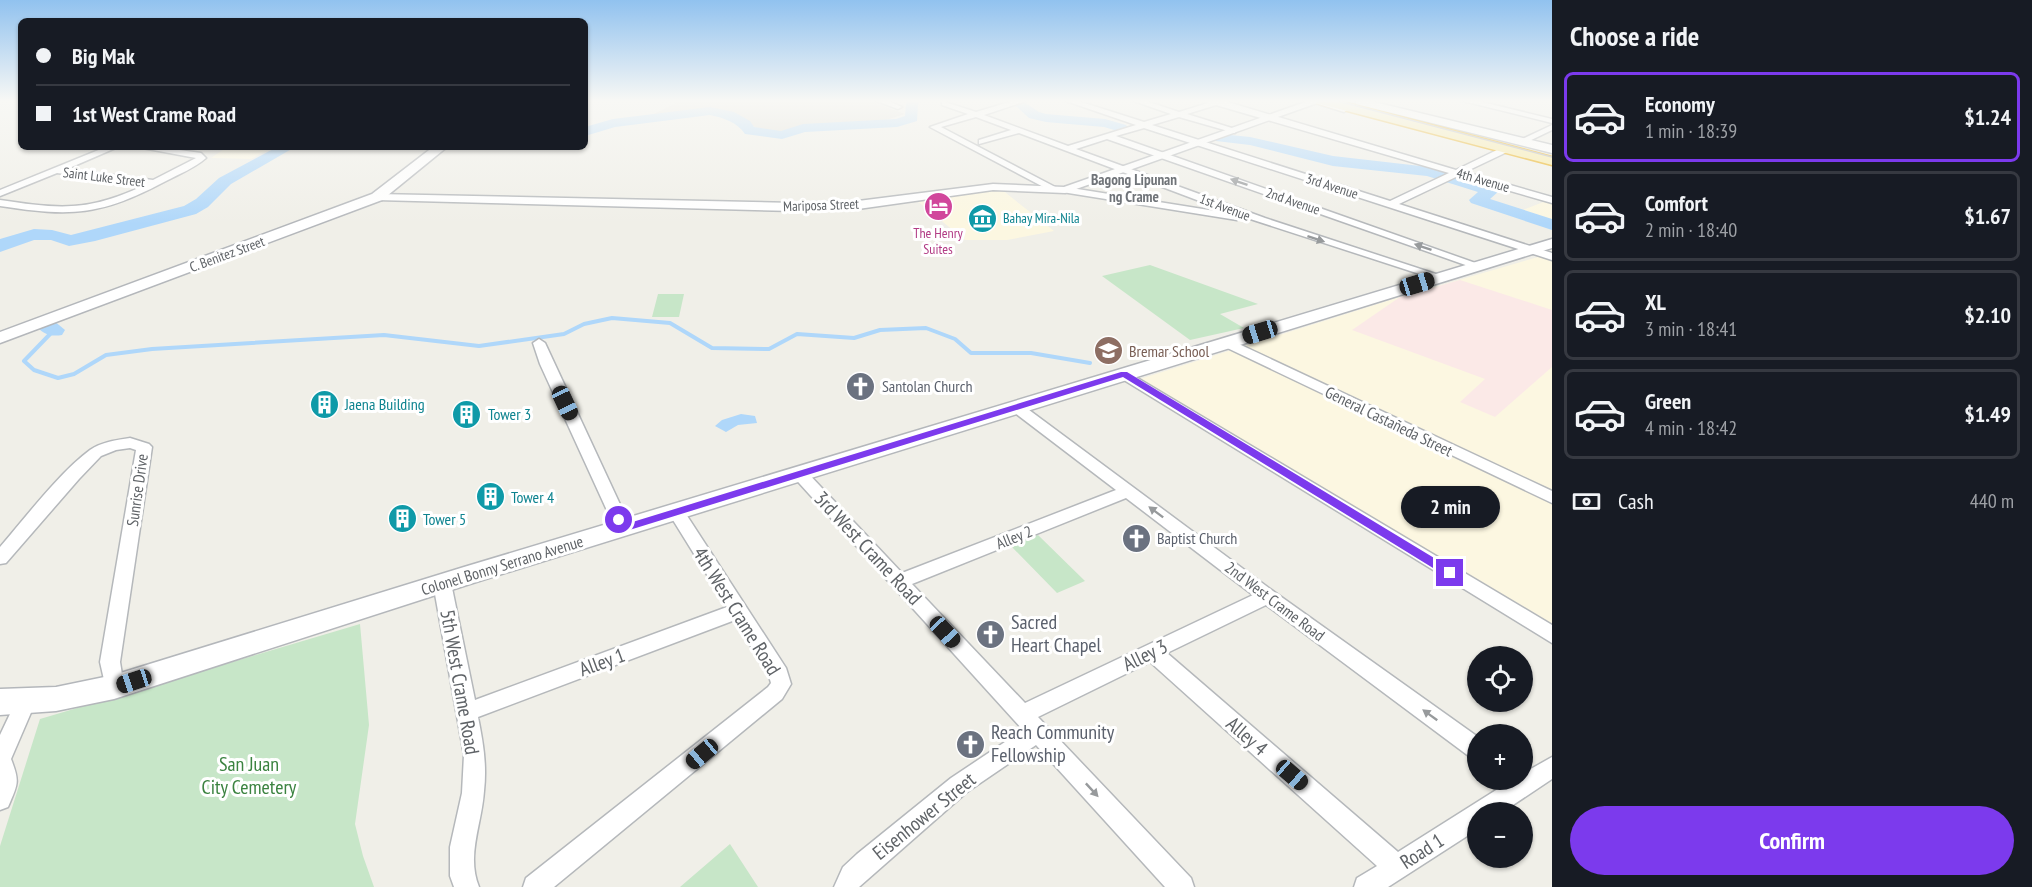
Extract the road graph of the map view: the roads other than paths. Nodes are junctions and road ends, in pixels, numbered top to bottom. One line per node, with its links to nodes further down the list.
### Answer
1 (963, 141): 27 (street)
2 (1024, 141): 19 (street)
3 (1051, 141): 14 (street, 1st Avenue)
4 (1090, 141): 14 (street)
5 (1123, 141): 21 (street, 2nd Avenue)
6 (1192, 141): 13 (street, 3rd Avenue)
7 (1203, 141): 13 (street)
8 (1342, 141): 25 (street, 4th Avenue)
9 (1471, 141): 18 (main road)
10 (1482, 141): 22 (highway)
11 (1506, 141): 20 (highway)
12 (1523, 141): 20 (main road)
13 (1198, 143): 21 (street); 32 (street, 3rd Avenue)
14 (1069, 148): 23 (street, 1st Avenue)
15 (107, 150): 24 (street)
16 (161, 150): 26 (street)
17 (437, 150): 29 (main road, C. Benitez Street)
18 (1504, 150): 22 (main road); 25 (street)
19 (1050, 151)
20 (1552, 151)
21 (1162, 155): 23 (street); 36 (street, 2nd Avenue, one-way to 21)
22 (1552, 162)
23 (1122, 168): 27 (street); 33 (street, 1st Avenue)
24 (55, 171): 26 (street, Saint Luke Street); 28 (street)
25 (1450, 176): 30 (street, 4th Avenue); 32 (street)
26 (153, 183): 31 (street)
27 (1059, 189): 29 (street, Mariposa Street); 33 (street, Mariposa Street)
28 (0, 193)
29 (377, 197): 38 (main road, C. Benitez Street)
30 (1552, 200)
31 (0, 203)
32 (1390, 204): 34 (street, 3rd Avenue)
33 (1261, 220): 37 (street, 1st Avenue, one-way to 37)
34 (1527, 251): 35 (main road, Colonel Bonny Serrano Avenue); 36 (main road, Colonel Bonny Serrano Avenue)
35 (1550, 254)
36 (1478, 266): 37 (main road, Colonel Bonny Serrano Avenue)
37 (1439, 277): 39 (main road, Colonel Bonny Serrano Avenue)
38 (0, 338)
39 (1226, 342): 41 (main road, Colonel Bonny Serrano Avenue); 45 (street, General Castañeda Street)
40 (539, 343): 47 (street)
41 (1124, 374): 42 (main road, Colonel Bonny Serrano Avenue); 53 (street)
42 (1016, 407): 43 (main road, Colonel Bonny Serrano Avenue); 44 (street, 2nd West Crame Road)
43 (798, 474): 46 (main road, Colonel Bonny Serrano Avenue); 49 (street, 3rd West Crame Road)
44 (1129, 491): 49 (street, Alley 2); 51 (street, 2nd West Crame Road, one-way to 44)
45 (1552, 498)
46 (676, 512): 47 (main road, Colonel Bonny Serrano Avenue); 52 (street, 4th West Crame Road)
47 (623, 528): 50 (main road, Colonel Bonny Serrano Avenue)
48 (0, 558): 55 (street, Sunrise Drive)
49 (899, 582): 58 (street, 3rd West Crame Road)
50 (442, 583): 55 (main road, Colonel Bonny Serrano Avenue); 57 (street, 5th West Crame Road)
51 (1267, 596): 54 (street, Alley 3); 59 (street, 2nd West Crame Road, one-way to 51)
52 (738, 612): 57 (street, Alley 1); 71 (street, 4th West Crame Road)
53 (1552, 635)
54 (1152, 652): 58 (street, Alley 3); 68 (street, Alley 4)
55 (114, 687): 56 (main road, Colonel Bonny Serrano Avenue)
56 (13, 701): 60 (street)
57 (467, 712): 70 (street, 5th West Crame Road)
58 (1030, 723): 69 (street, Eisenhower Street); 72 (street, 3rd West Crame Road, one-way to 72)
59 (1467, 742)
60 (0, 759): 64 (street)
61 (1552, 767): 62 (street, Road 1)
62 (1533, 776)
63 (1511, 790): 65 (street, Road 1)
64 (0, 799)
65 (1495, 802)
66 (1467, 822): 68 (street, Road 1)
67 (861, 852): 69 (street)
68 (1397, 867): 73 (street, Road 1)
69 (849, 882)
70 (467, 887)
71 (535, 887)
72 (1182, 887)
73 (1366, 887)

